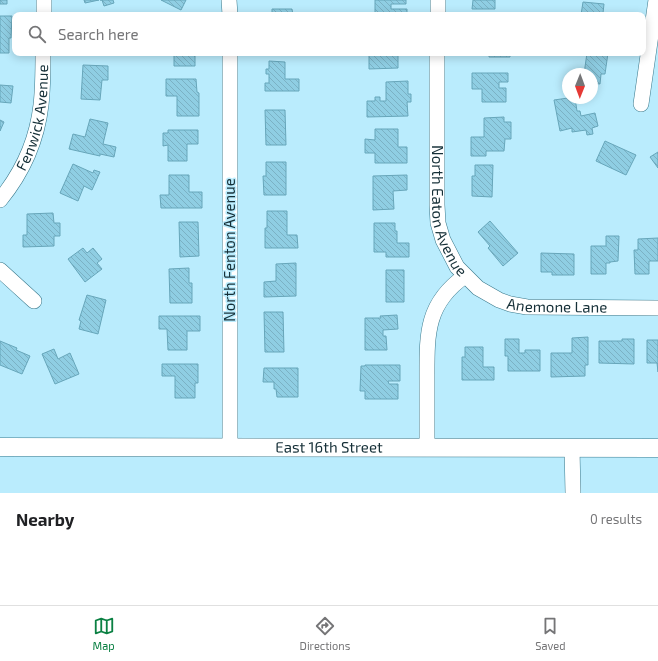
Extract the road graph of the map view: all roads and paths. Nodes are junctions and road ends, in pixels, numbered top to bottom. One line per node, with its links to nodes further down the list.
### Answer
1 (44, 0): 5 (street)
2 (229, 0): 6 (street)
3 (438, 0): 7 (street)
4 (656, 0): 11 (street)
5 (44, 12)
6 (230, 12)
7 (438, 12)
8 (43, 56): 12 (street, Fenwick Avenue)
9 (230, 56): 18 (street, North Fenton Avenue)
10 (438, 56): 14 (street, North Eaton Avenue)
11 (641, 104)
12 (0, 200)
13 (0, 270): 15 (street)
14 (465, 276): 16 (street, Anemone Lane); 19 (street, North Eaton Avenue)
15 (34, 301)
16 (658, 308)
17 (0, 447): 18 (street, East 16th Street)
18 (230, 448): 19 (street, East 16th Street)
19 (427, 448): 20 (street, East 16th Street)
20 (572, 448): 21 (street, East 16th Street); 22 (street)
21 (658, 448)
22 (573, 493)

